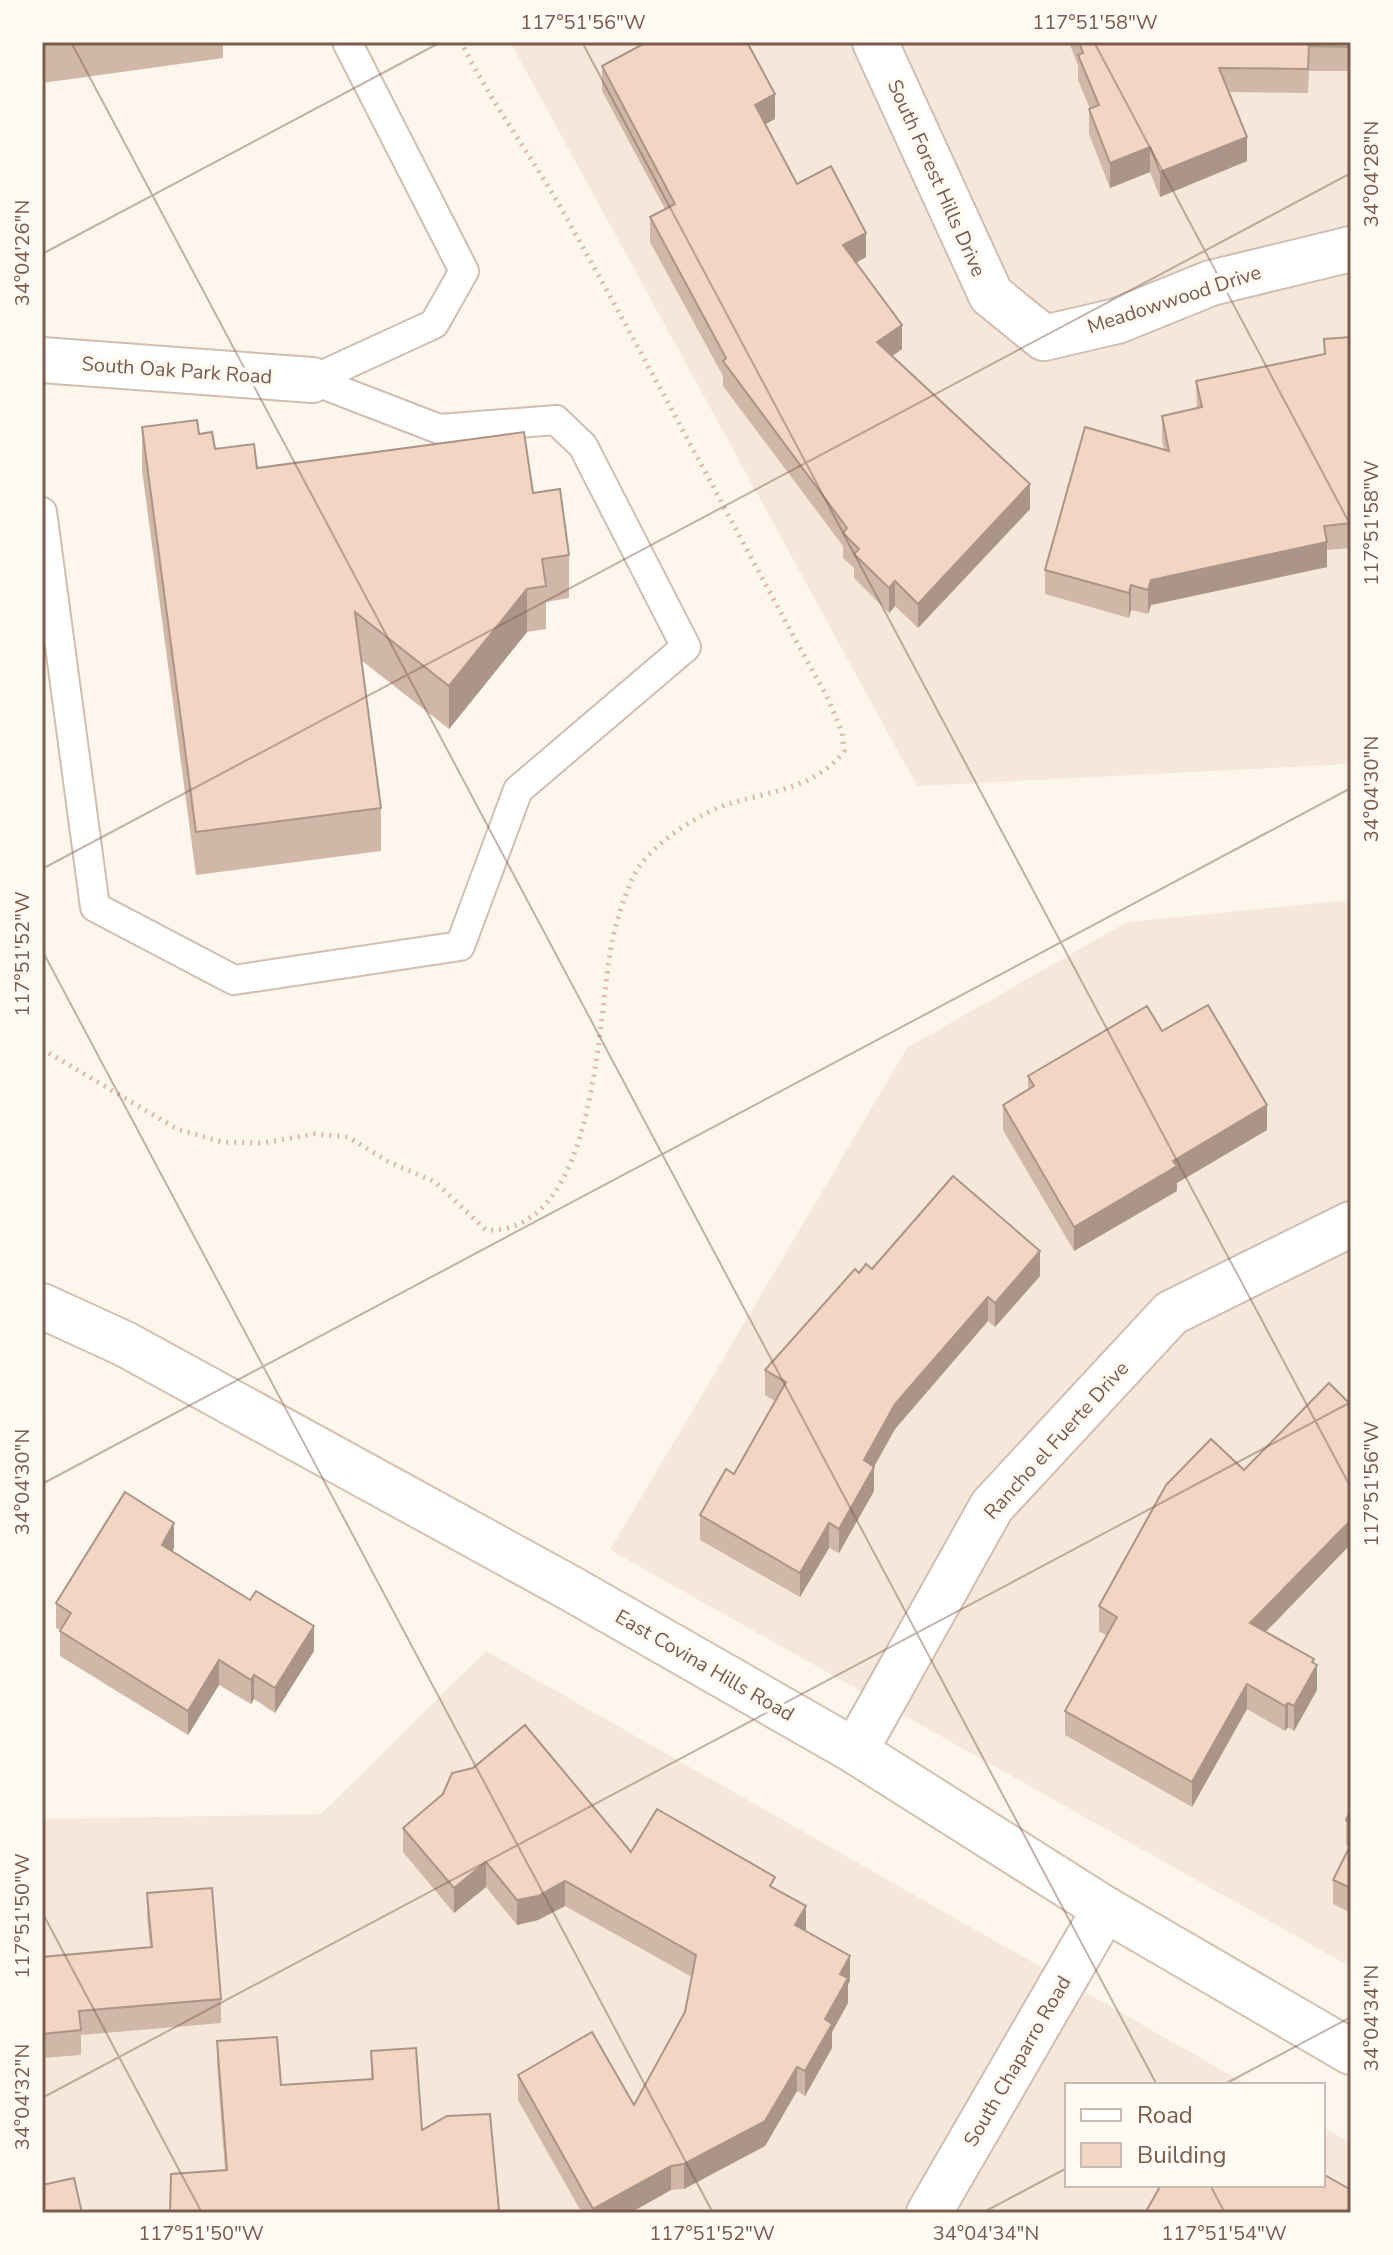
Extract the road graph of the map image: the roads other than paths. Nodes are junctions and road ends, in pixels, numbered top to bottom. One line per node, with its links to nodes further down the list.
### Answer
1 (347, 42): 6 (lane)
2 (875, 42): 4 (street, South Forest Hills Drive)
3 (1351, 249): 4 (street, Meadowwood Drive)
4 (1044, 338)
5 (42, 360): 6 (street, South Oak Park Road)
6 (312, 380): 7 (lane)
7 (42, 512)
8 (1351, 1224): 10 (street, Rancho el Fuerte Drive)
9 (42, 1306): 10 (street, East Covina Hills Road)
10 (855, 1751): 11 (street, East Covina Hills Road)
11 (1105, 1909): 12 (street, East Covina Hills Road); 13 (street, South Chaparro Road)
12 (1351, 2052)
13 (929, 2213)

